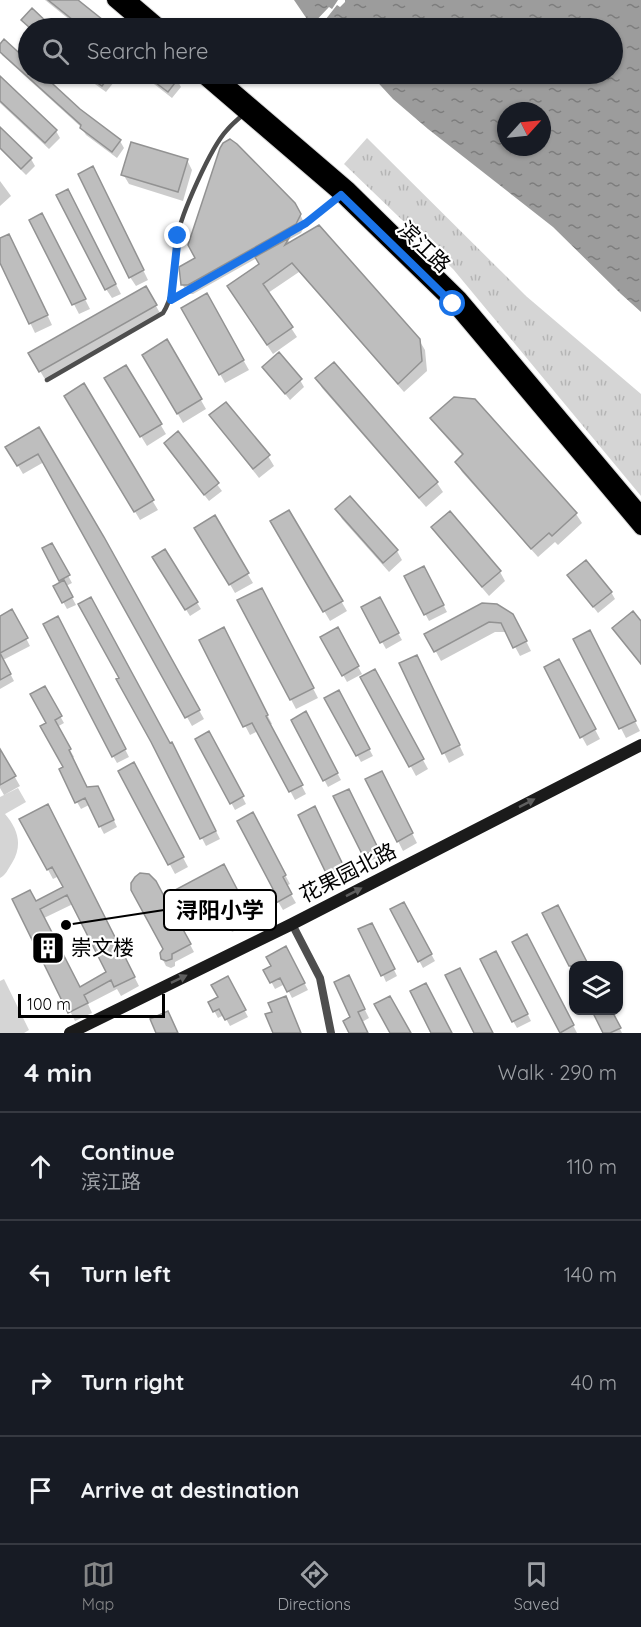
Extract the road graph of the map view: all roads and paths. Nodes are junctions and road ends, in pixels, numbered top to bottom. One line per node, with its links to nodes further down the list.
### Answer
1 (114, 0): 3 (main road)
2 (129, 0): 4 (main road)
3 (135, 18)
4 (150, 18)
5 (212, 84): 8 (main road, 滨江路)
6 (227, 84): 7 (main road, 滨江路)
7 (252, 106): 9 (lane); 11 (main road, 滨江路)
8 (341, 195): 9 (lane); 12 (main road, 滨江路)
9 (171, 300): 10 (lane)
10 (47, 380)
11 (641, 513)
12 (641, 528)
13 (641, 745): 14 (street, 花果园北路, one-way to 13)
14 (292, 924): 15 (street, 花果园北路, one-way to 14); 16 (street)
15 (70, 1033)
16 (331, 1033)

